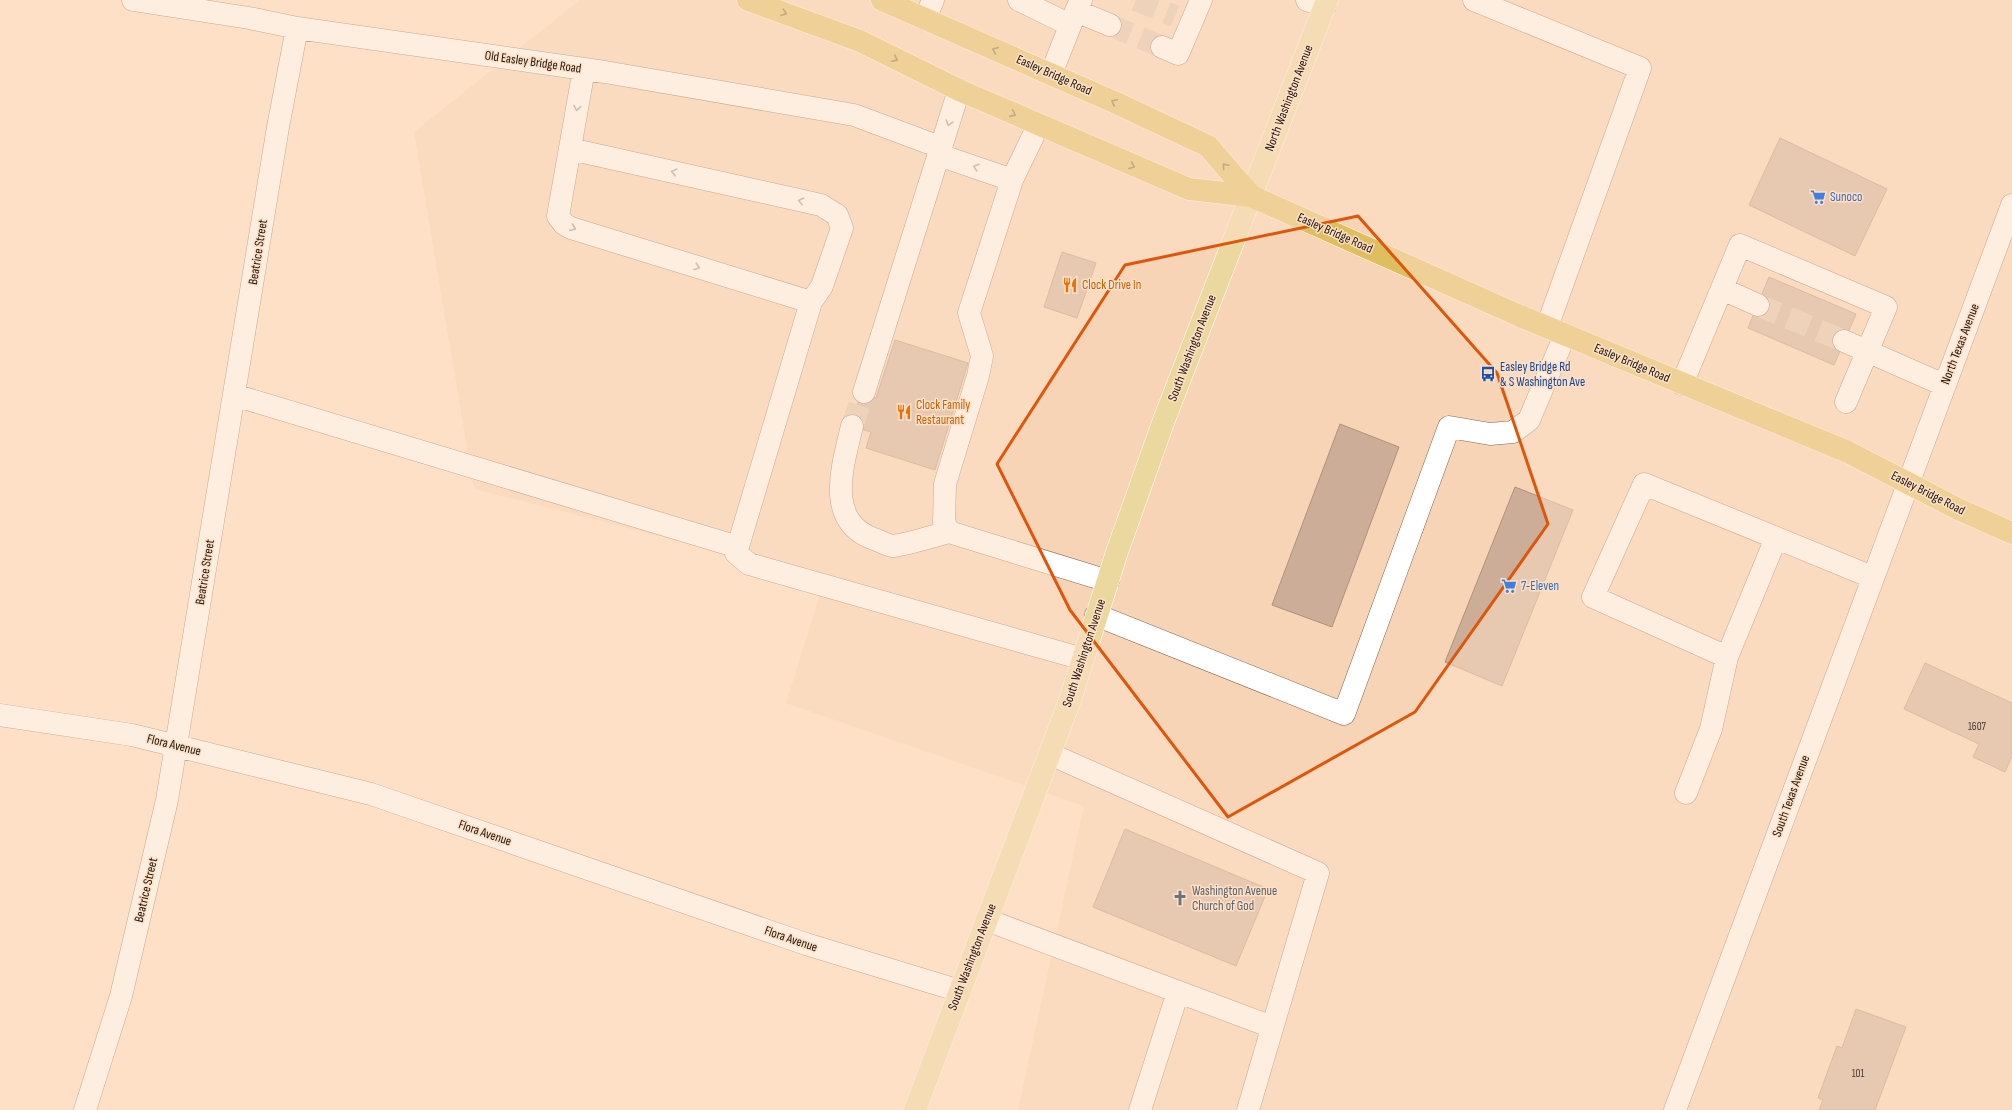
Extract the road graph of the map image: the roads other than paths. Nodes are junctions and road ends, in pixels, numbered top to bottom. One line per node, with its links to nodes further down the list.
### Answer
1 (133, 0): 11 (street, Old Easley Bridge Road)
2 (748, 0): 15 (highway, Easley Bridge Road, one-way to 15)
3 (882, 0): 8 (highway, Easley Bridge Road)
4 (1019, 0): 9 (street)
5 (1201, 0): 12 (street)
6 (1474, 0): 25 (street)
7 (1320, 2): 20 (main road, North Washington Avenue)
8 (929, 9): 14 (highway, Easley Bridge Road, one-way to 8)
9 (1076, 12): 10 (street); 14 (street)
10 (1110, 25)
11 (297, 28): 13 (street, Old Easley Bridge Road); 31 (street, Beatrice Street)
12 (1162, 47)
13 (584, 69): 17 (street, one-way to 17); 18 (street, Old Easley Bridge Road)
14 (1051, 74): 20 (highway, Easley Bridge Road, one-way to 14)
15 (959, 90): 16 (highway, Easley Bridge Road, one-way to 16); 18 (street, one-way to 18)
16 (1038, 126): 19 (street); 20 (highway, Easley Bridge Road, one-way to 20)
17 (570, 149): 23 (street, one-way to 23); 23 (street, one-way to 17)
18 (934, 149): 19 (street, Old Easley Bridge Road, one-way to 18); 30 (street)
19 (1012, 180): 35 (street)
20 (1251, 196): 25 (highway, Easley Bridge Road); 40 (main road, South Washington Avenue)
21 (2012, 205): 29 (street, North Texas Avenue)
22 (1722, 289): 24 (street); 27 (street); 28 (street)
23 (811, 302): 38 (street)
24 (1758, 305)
25 (1556, 331): 28 (highway, Easley Bridge Road); 41 (street)
26 (1844, 342): 27 (street)
27 (1867, 351): 29 (street); 32 (street)
28 (1682, 384): 34 (highway, Easley Bridge Road)
29 (1944, 385): 34 (street, North Texas Avenue)
30 (864, 392)
31 (234, 395): 38 (street); 45 (street, Beatrice Street)
32 (1846, 402)
33 (852, 426): 35 (street)
34 (1907, 483): 36 (highway, Easley Bridge Road); 39 (street, South Texas Avenue)
35 (949, 532): 40 (street)
36 (2012, 533)
37 (1776, 538): 39 (street); 42 (street); 42 (street)
38 (738, 547): 43 (street)
39 (1872, 577): 56 (street, South Texas Avenue)
40 (1108, 581): 41 (main road, South Washington Avenue)
41 (1096, 615): 43 (main road, South Washington Avenue)
42 (1727, 657): 47 (street)
43 (1083, 659): 46 (main road, South Washington Avenue)
44 (0, 715): 45 (street, Flora Avenue)
45 (177, 745): 49 (street, Flora Avenue); 52 (street, Beatrice Street)
46 (1050, 754): 48 (main road, South Washington Avenue); 51 (street)
47 (1686, 793)
48 (986, 920): 49 (main road, South Washington Avenue); 50 (street)
49 (960, 991): 53 (main road, South Washington Avenue)
50 (1178, 992): 51 (street); 54 (street)
51 (1272, 1027): 55 (street)
52 (85, 1110)
53 (915, 1110)
54 (1140, 1110)
55 (1248, 1110)
56 (1675, 1110)

